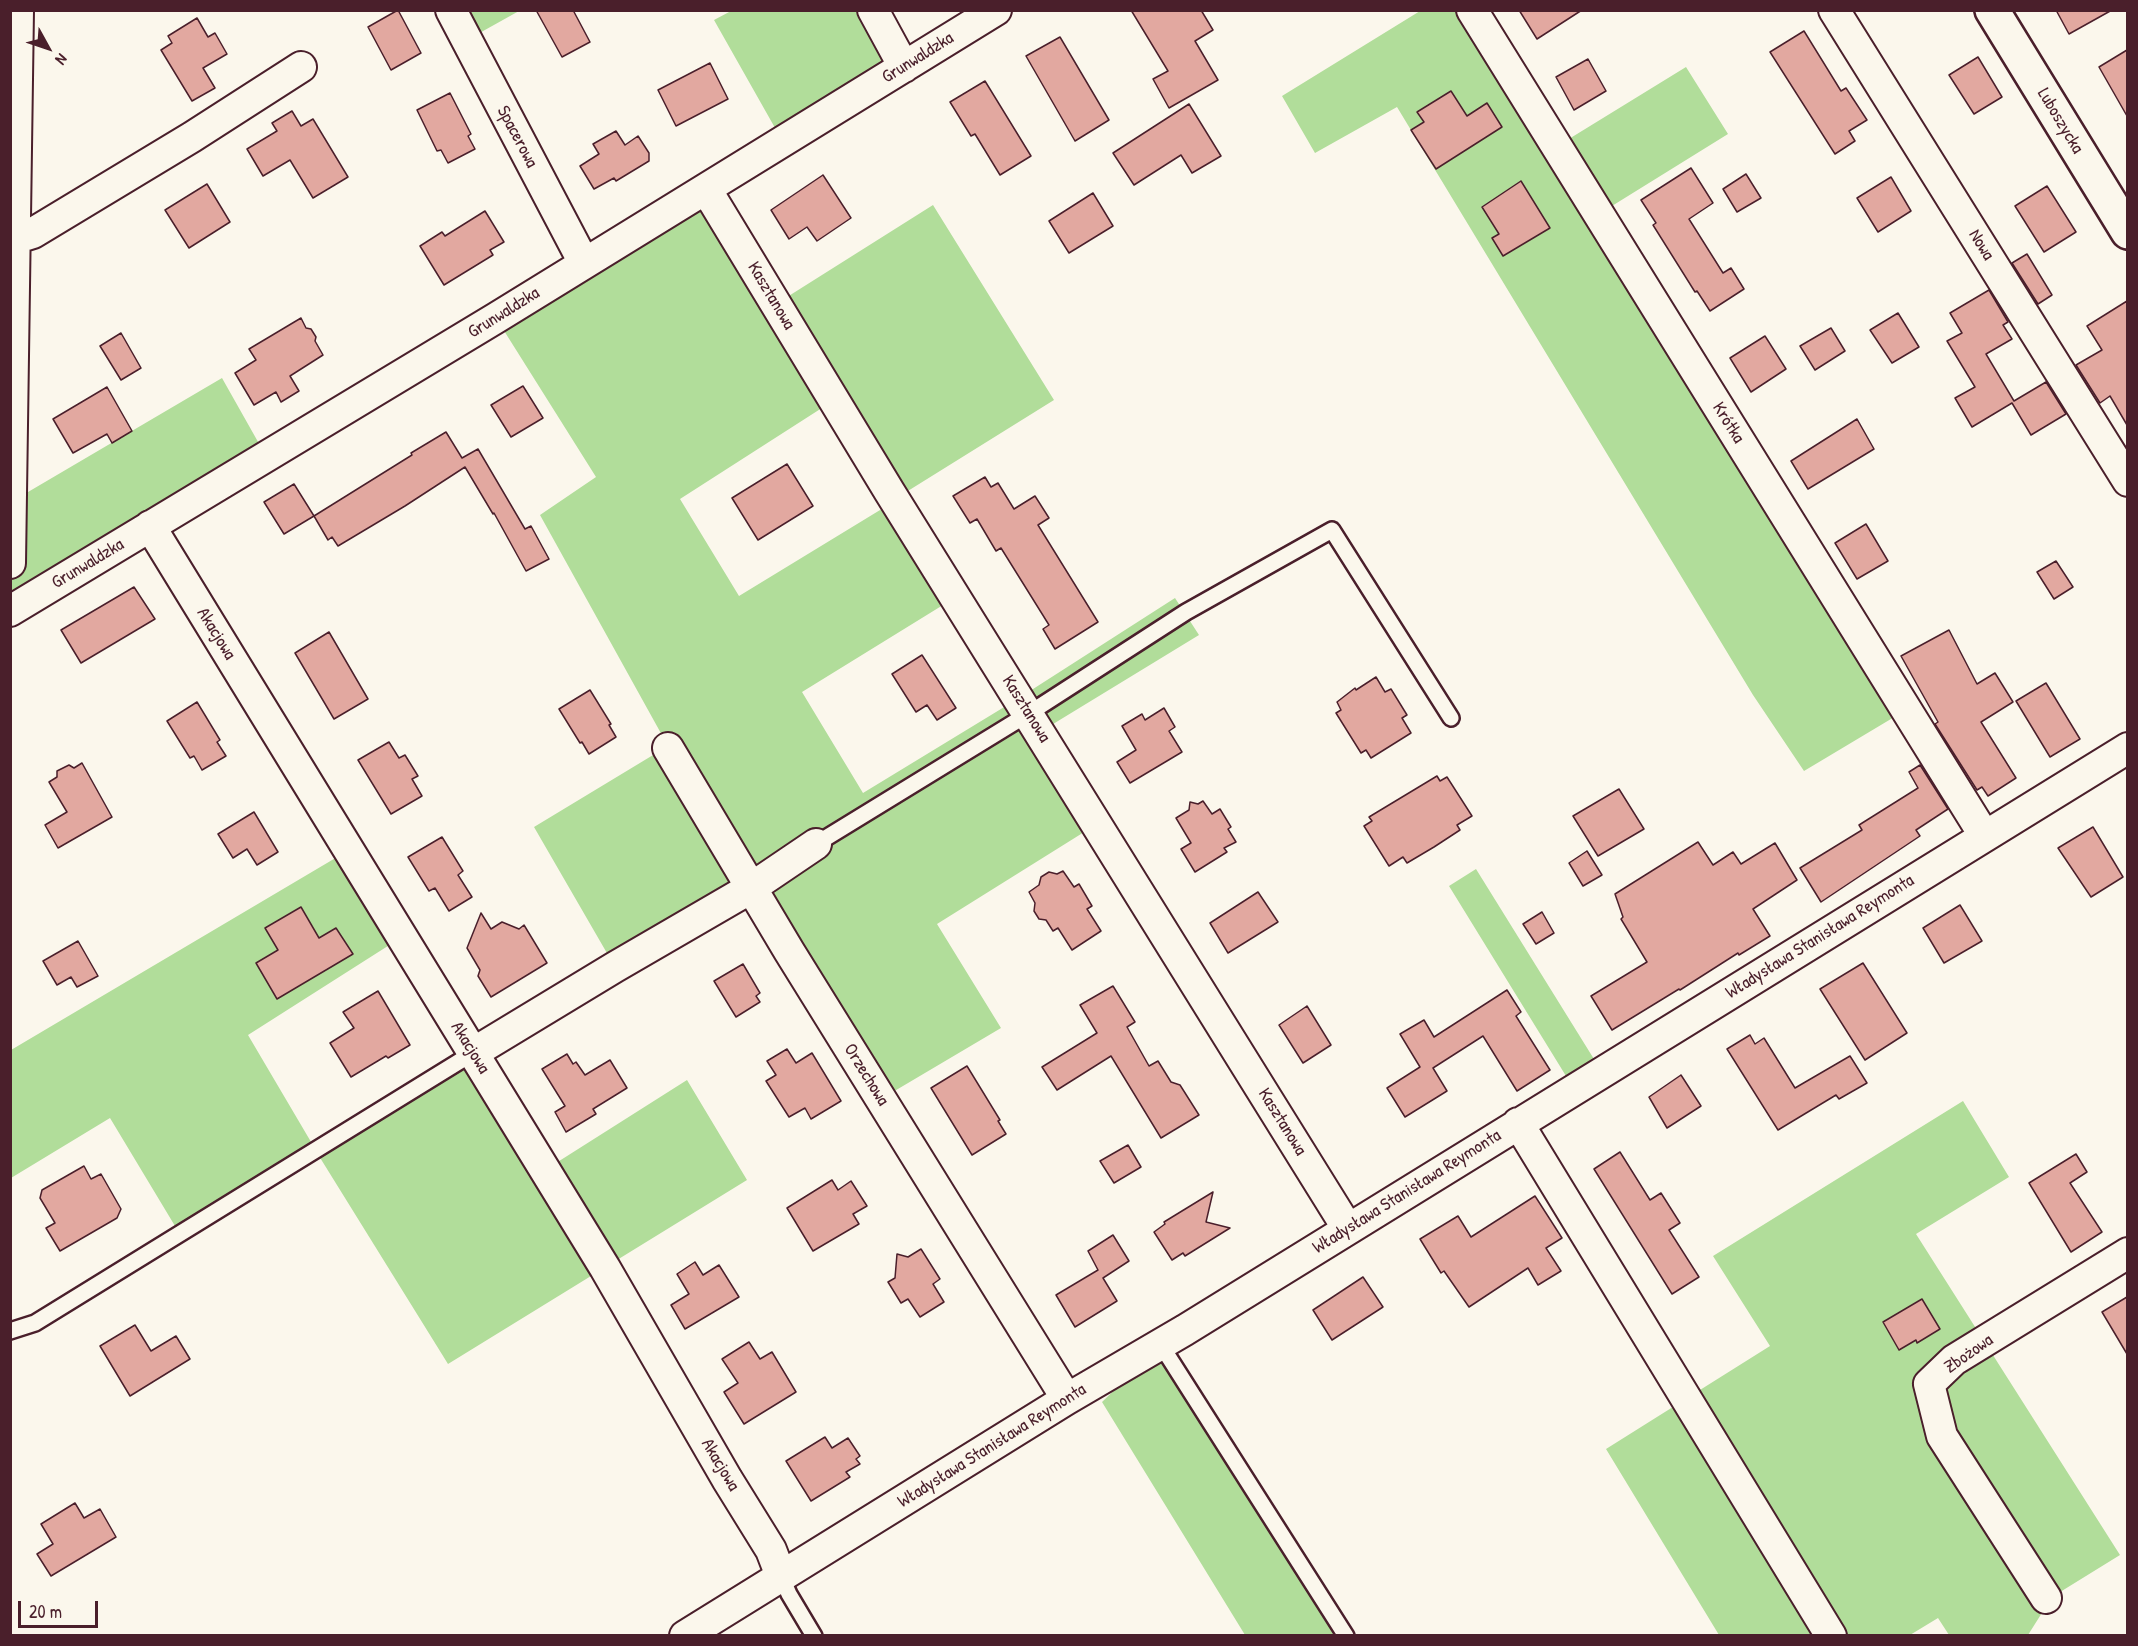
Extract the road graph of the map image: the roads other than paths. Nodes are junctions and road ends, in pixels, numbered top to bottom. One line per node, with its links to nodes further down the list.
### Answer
1 (18, 10): 12 (street)
2 (451, 10): 13 (street, Spacerowa)
3 (873, 10): 9 (street)
4 (996, 10): 9 (street, Grunwaldzka)
5 (1472, 10): 22 (street, Krótka)
6 (1834, 10): 14 (street, Nowa)
7 (1992, 10): 11 (street, Luboszycka)
8 (301, 67): 12 (street)
9 (904, 67): 10 (street, Grunwaldzka)
10 (706, 189): 13 (street, Grunwaldzka); 18 (street, Kasztanowa)
11 (2127, 232)
12 (14, 239): 16 (street)
13 (584, 263): 15 (street, Grunwaldzka)
14 (2127, 481)
15 (150, 526): 17 (street, Grunwaldzka); 25 (street, Akacjowa)
16 (10, 563)
17 (10, 611)
18 (1028, 714): 19 (lane); 23 (lane); 27 (street, Kasztanowa)
19 (1451, 718)
20 (668, 748): 24 (street, Orzechowa)
21 (2127, 748): 22 (street, Władysława Stanisława Reymonta)
22 (1984, 835): 26 (street, Władysława Stanisława Reymonta)
23 (816, 844): 24 (street)
24 (751, 888): 25 (street); 31 (street, Orzechowa)
25 (473, 1053): 29 (lane); 32 (street, Akacjowa)
26 (1518, 1123): 27 (street, Władysława Stanisława Reymonta); 37 (street)
27 (1348, 1229): 30 (street, Władysława Stanisława Reymonta)
28 (2127, 1253): 33 (street, Zbożowa)
29 (10, 1332)
30 (1161, 1345): 31 (street, Władysława Stanisława Reymonta); 36 (lane)
31 (1067, 1399): 32 (street, Władysława Stanisława Reymonta)
32 (781, 1576): 34 (street, Władysława Stanisława Reymonta); 35 (lane)
33 (2046, 1598)
34 (685, 1635)
35 (814, 1635)
36 (1346, 1635)
37 (1831, 1635)

